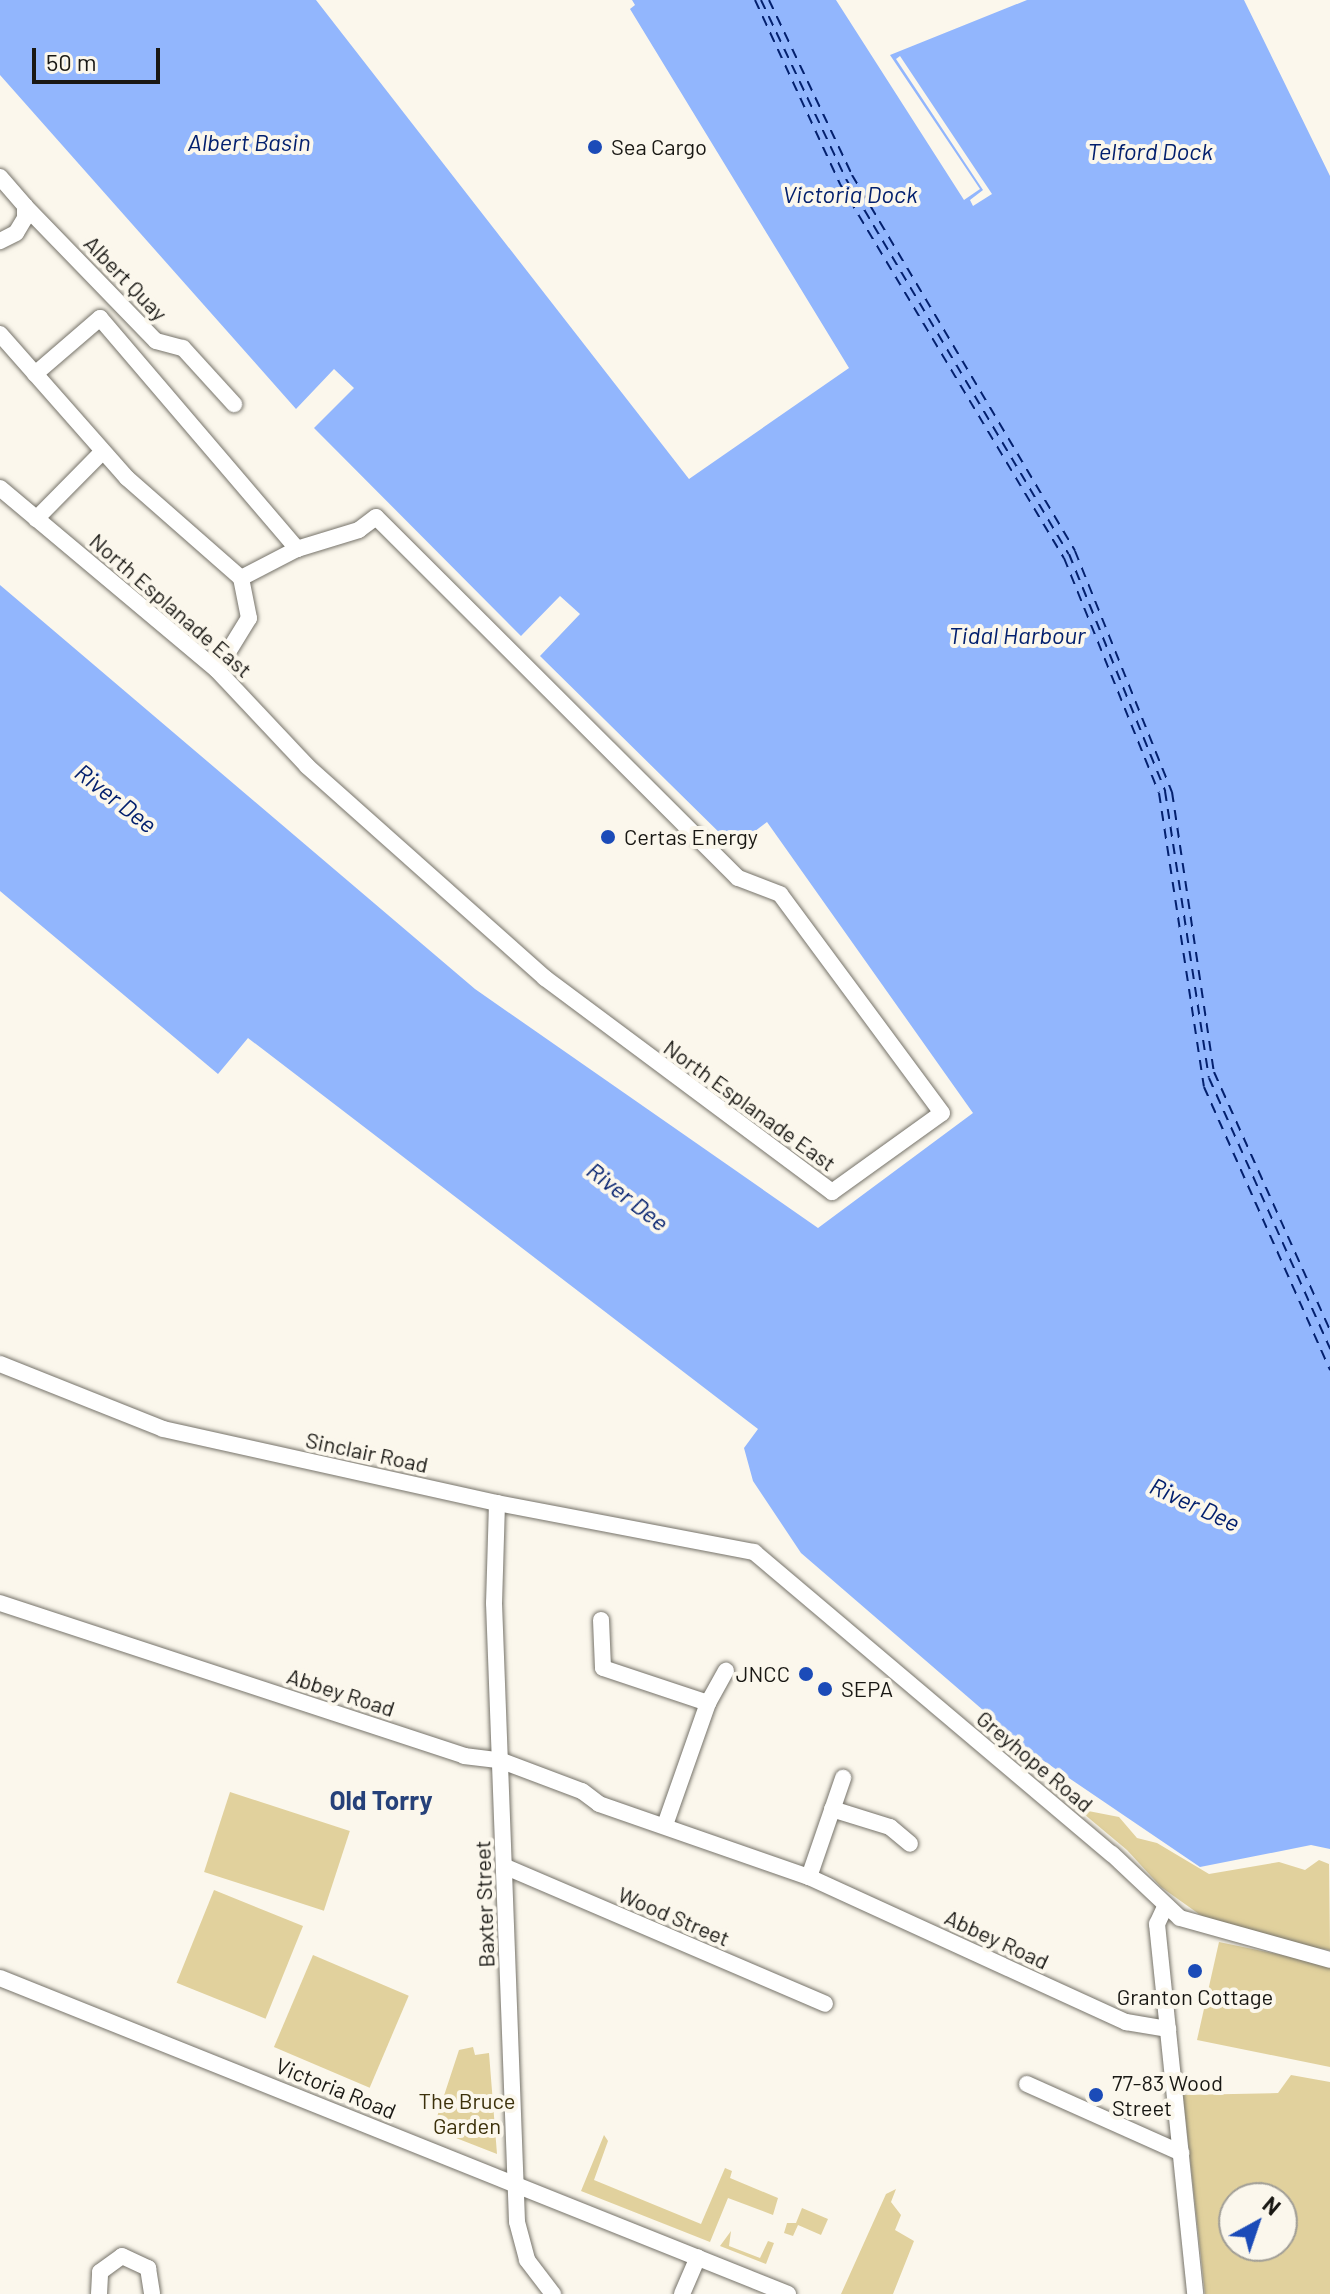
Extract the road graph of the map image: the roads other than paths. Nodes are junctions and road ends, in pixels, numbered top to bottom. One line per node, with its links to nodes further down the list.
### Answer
1 (0, 177): 2 (street, Albert Quay)
2 (25, 206): 3 (street); 6 (street, Albert Quay)
3 (0, 241)
4 (0, 334): 5 (street)
5 (35, 374): 7 (street); 10 (street)
6 (234, 404)
7 (102, 452): 9 (street); 11 (street)
8 (0, 488): 9 (street, North Esplanade East)
9 (36, 519): 12 (street, North Esplanade East)
10 (297, 549): 11 (street); 12 (street, North Esplanade East)
11 (241, 578): 12 (street)
12 (217, 670)
13 (0, 1364): 14 (street, Sinclair Road)
14 (497, 1503): 15 (street, Sinclair Road); 20 (street, Baxter Street)
15 (736, 1546): 27 (street, Greyhope Road)
16 (0, 1603): 20 (street, Abbey Road)
17 (601, 1620): 19 (street)
18 (726, 1671): 19 (street)
19 (708, 1703): 23 (street)
20 (502, 1761): 23 (street, Abbey Road); 25 (street, Baxter Street)
21 (843, 1778): 22 (street)
22 (832, 1809): 24 (street); 26 (street)
23 (665, 1825): 26 (street, Abbey Road)
24 (910, 1844)
25 (506, 1867): 30 (street, Wood Street); 34 (street, Baxter Street)
26 (809, 1877): 31 (street, Abbey Road)
27 (1165, 1907): 28 (street, Greyhope Road); 31 (street)
28 (1330, 1960)
29 (0, 1978): 34 (street, Victoria Road)
30 (825, 2004)
31 (1168, 2029): 33 (street)
32 (1027, 2084): 33 (street)
33 (1181, 2153): 41 (street)
34 (515, 2183): 35 (street, Victoria Road); 38 (street, Baxter Street)
35 (698, 2257): 39 (street); 40 (street, Victoria Road)
36 (99, 2294): 37 (street)
37 (152, 2294)
38 (553, 2294)
39 (682, 2294)
40 (788, 2294)
41 (1195, 2294)

